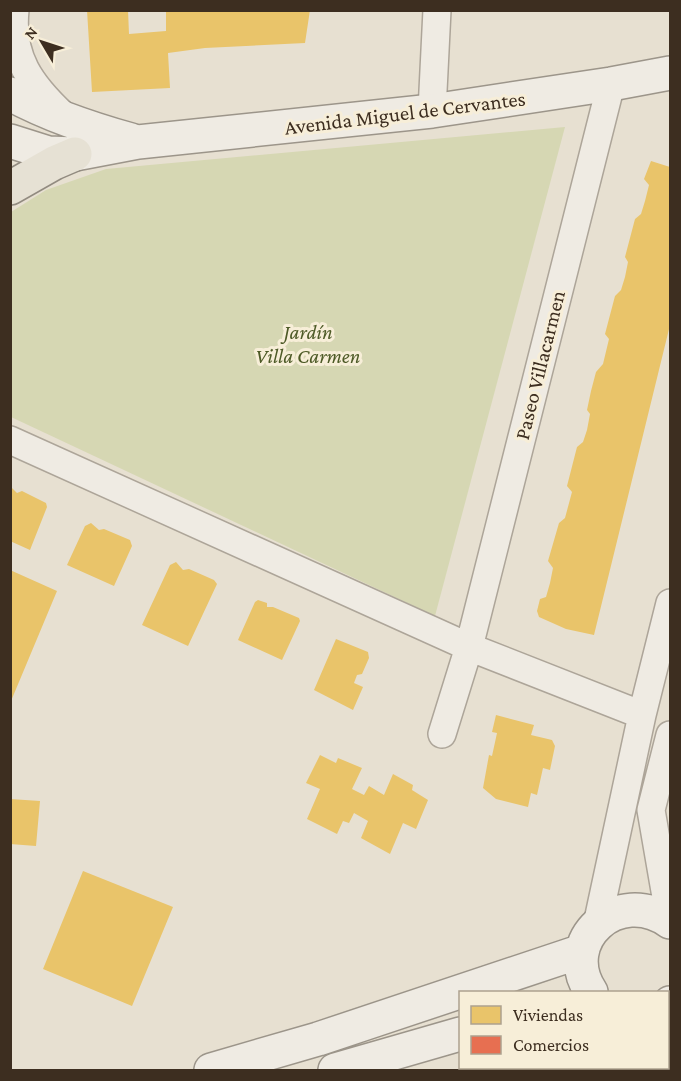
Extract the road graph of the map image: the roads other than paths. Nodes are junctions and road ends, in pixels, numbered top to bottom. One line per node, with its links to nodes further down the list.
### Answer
1 (15, 10): 7 (street)
2 (437, 10): 6 (street)
3 (670, 73): 4 (main road, Avenida Miguel de Cervantes)
4 (611, 84): 6 (main road, Avenida Miguel de Cervantes); 14 (street, Paseo Villacarmen)
5 (10, 94): 7 (main road, Avenida Miguel de Cervantes)
6 (432, 111): 9 (main road, Avenida Miguel de Cervantes)
7 (70, 122): 9 (main road, Avenida Miguel de Cervantes)
8 (10, 141): 10 (main road, Avenida Miguel de Cervantes)
9 (138, 142): 10 (main road, Avenida Miguel de Cervantes)
10 (75, 154): 11 (main road)
11 (10, 188)
12 (10, 440): 14 (street)
13 (670, 603): 15 (street)
14 (469, 647): 15 (street); 16 (street, Paseo Villacarmen)
15 (642, 715): 19 (street)
16 (442, 734)
17 (670, 735): 18 (street)
18 (670, 921): 19 (main road)
19 (590, 938): 20 (main road); 24 (main road)
20 (590, 991)
21 (669, 1005): 23 (street)
22 (459, 1034): 25 (main road)
23 (670, 1035)
24 (211, 1071)
25 (335, 1071)

